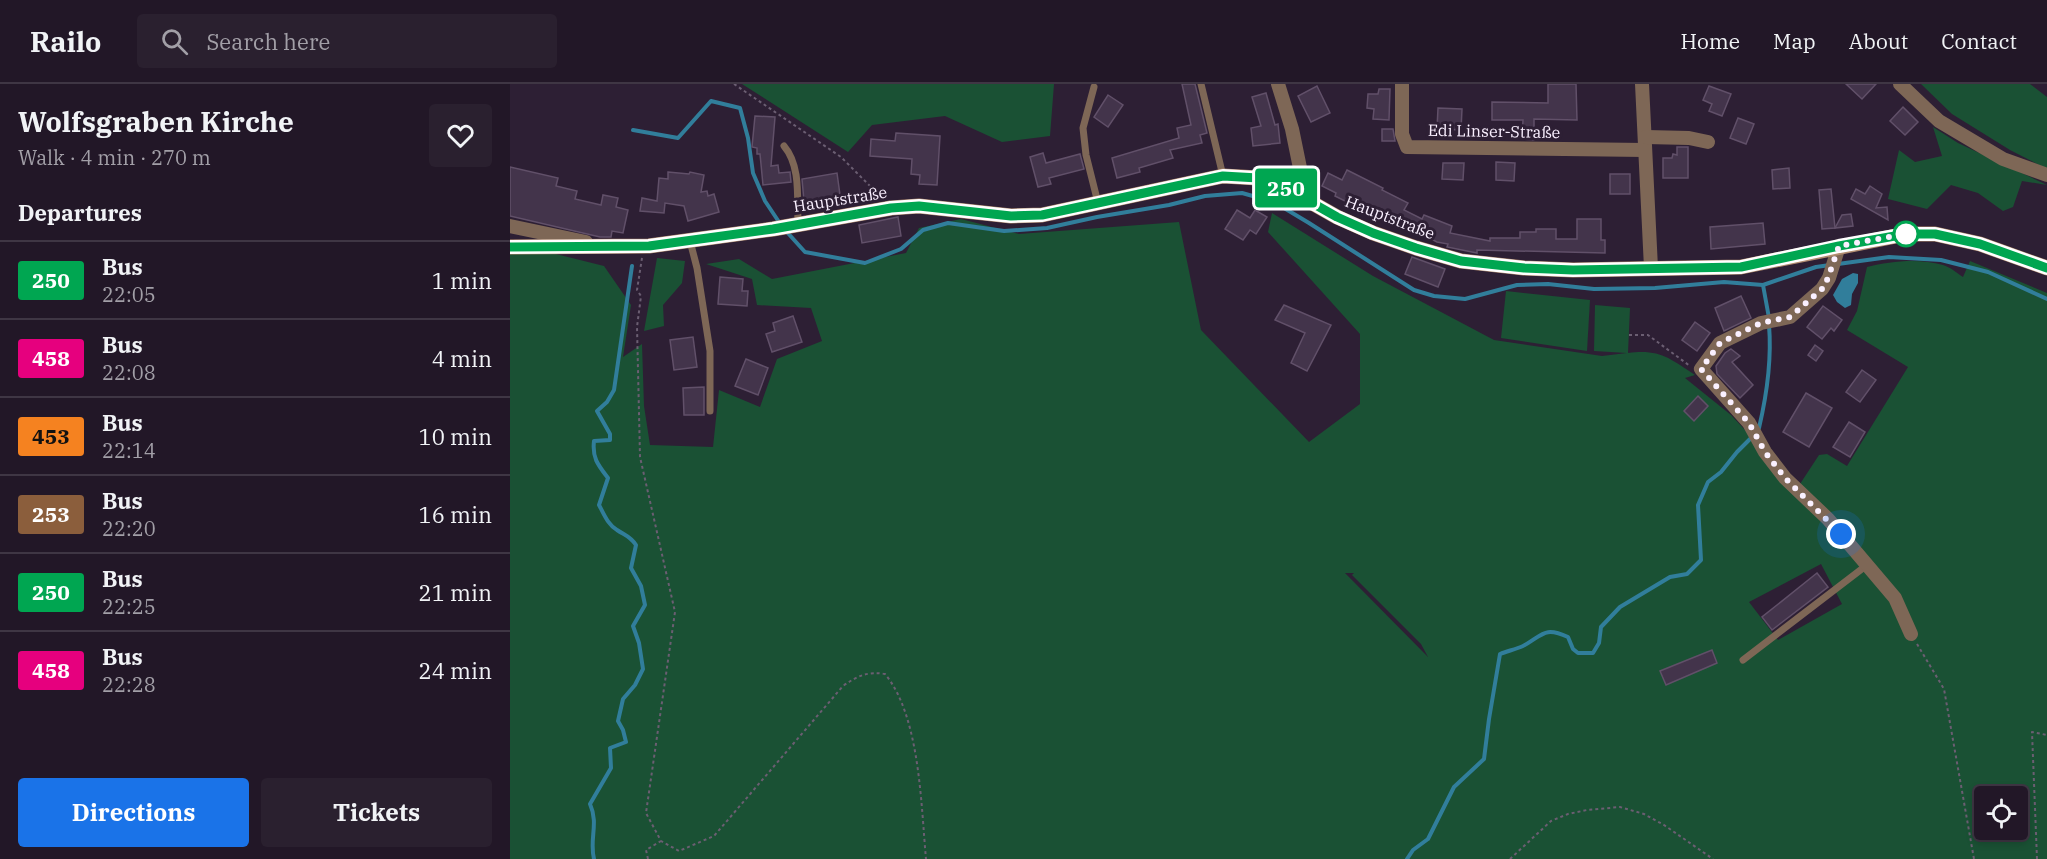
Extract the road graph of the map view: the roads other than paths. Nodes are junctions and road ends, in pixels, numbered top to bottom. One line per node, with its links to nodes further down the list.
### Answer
1 (1201, 84): 11 (lane)
2 (1278, 84): 12 (street)
3 (1402, 84): 8 (street, Edi Linser-Straße)
4 (1642, 84): 8 (street)
5 (1900, 84): 10 (street)
6 (1094, 87): 13 (lane)
7 (1708, 142): 8 (street, Edi Linser-Straße)
8 (1646, 144): 20 (street)
9 (784, 146): 15 (lane)
10 (2047, 175)
11 (1223, 176): 12 (main road, Hauptstraße); 13 (main road, Hauptstraße)
12 (1296, 192): 20 (main road, Hauptstraße)
13 (1098, 203): 15 (main road, Hauptstraße)
14 (510, 226): 18 (street)
15 (787, 226): 16 (main road, Hauptstraße)
16 (690, 241): 18 (main road, Hauptstraße); 22 (lane)
17 (510, 247): 18 (main road, Hauptstraße)
18 (611, 248)
19 (1837, 253): 20 (main road, Hauptstraße); 21 (main road, Hauptstraße); 23 (street)
20 (1651, 268)
21 (2047, 268)
22 (710, 411)
23 (1867, 565): 24 (street); 25 (lane)
24 (1911, 634)
25 (1743, 660)

